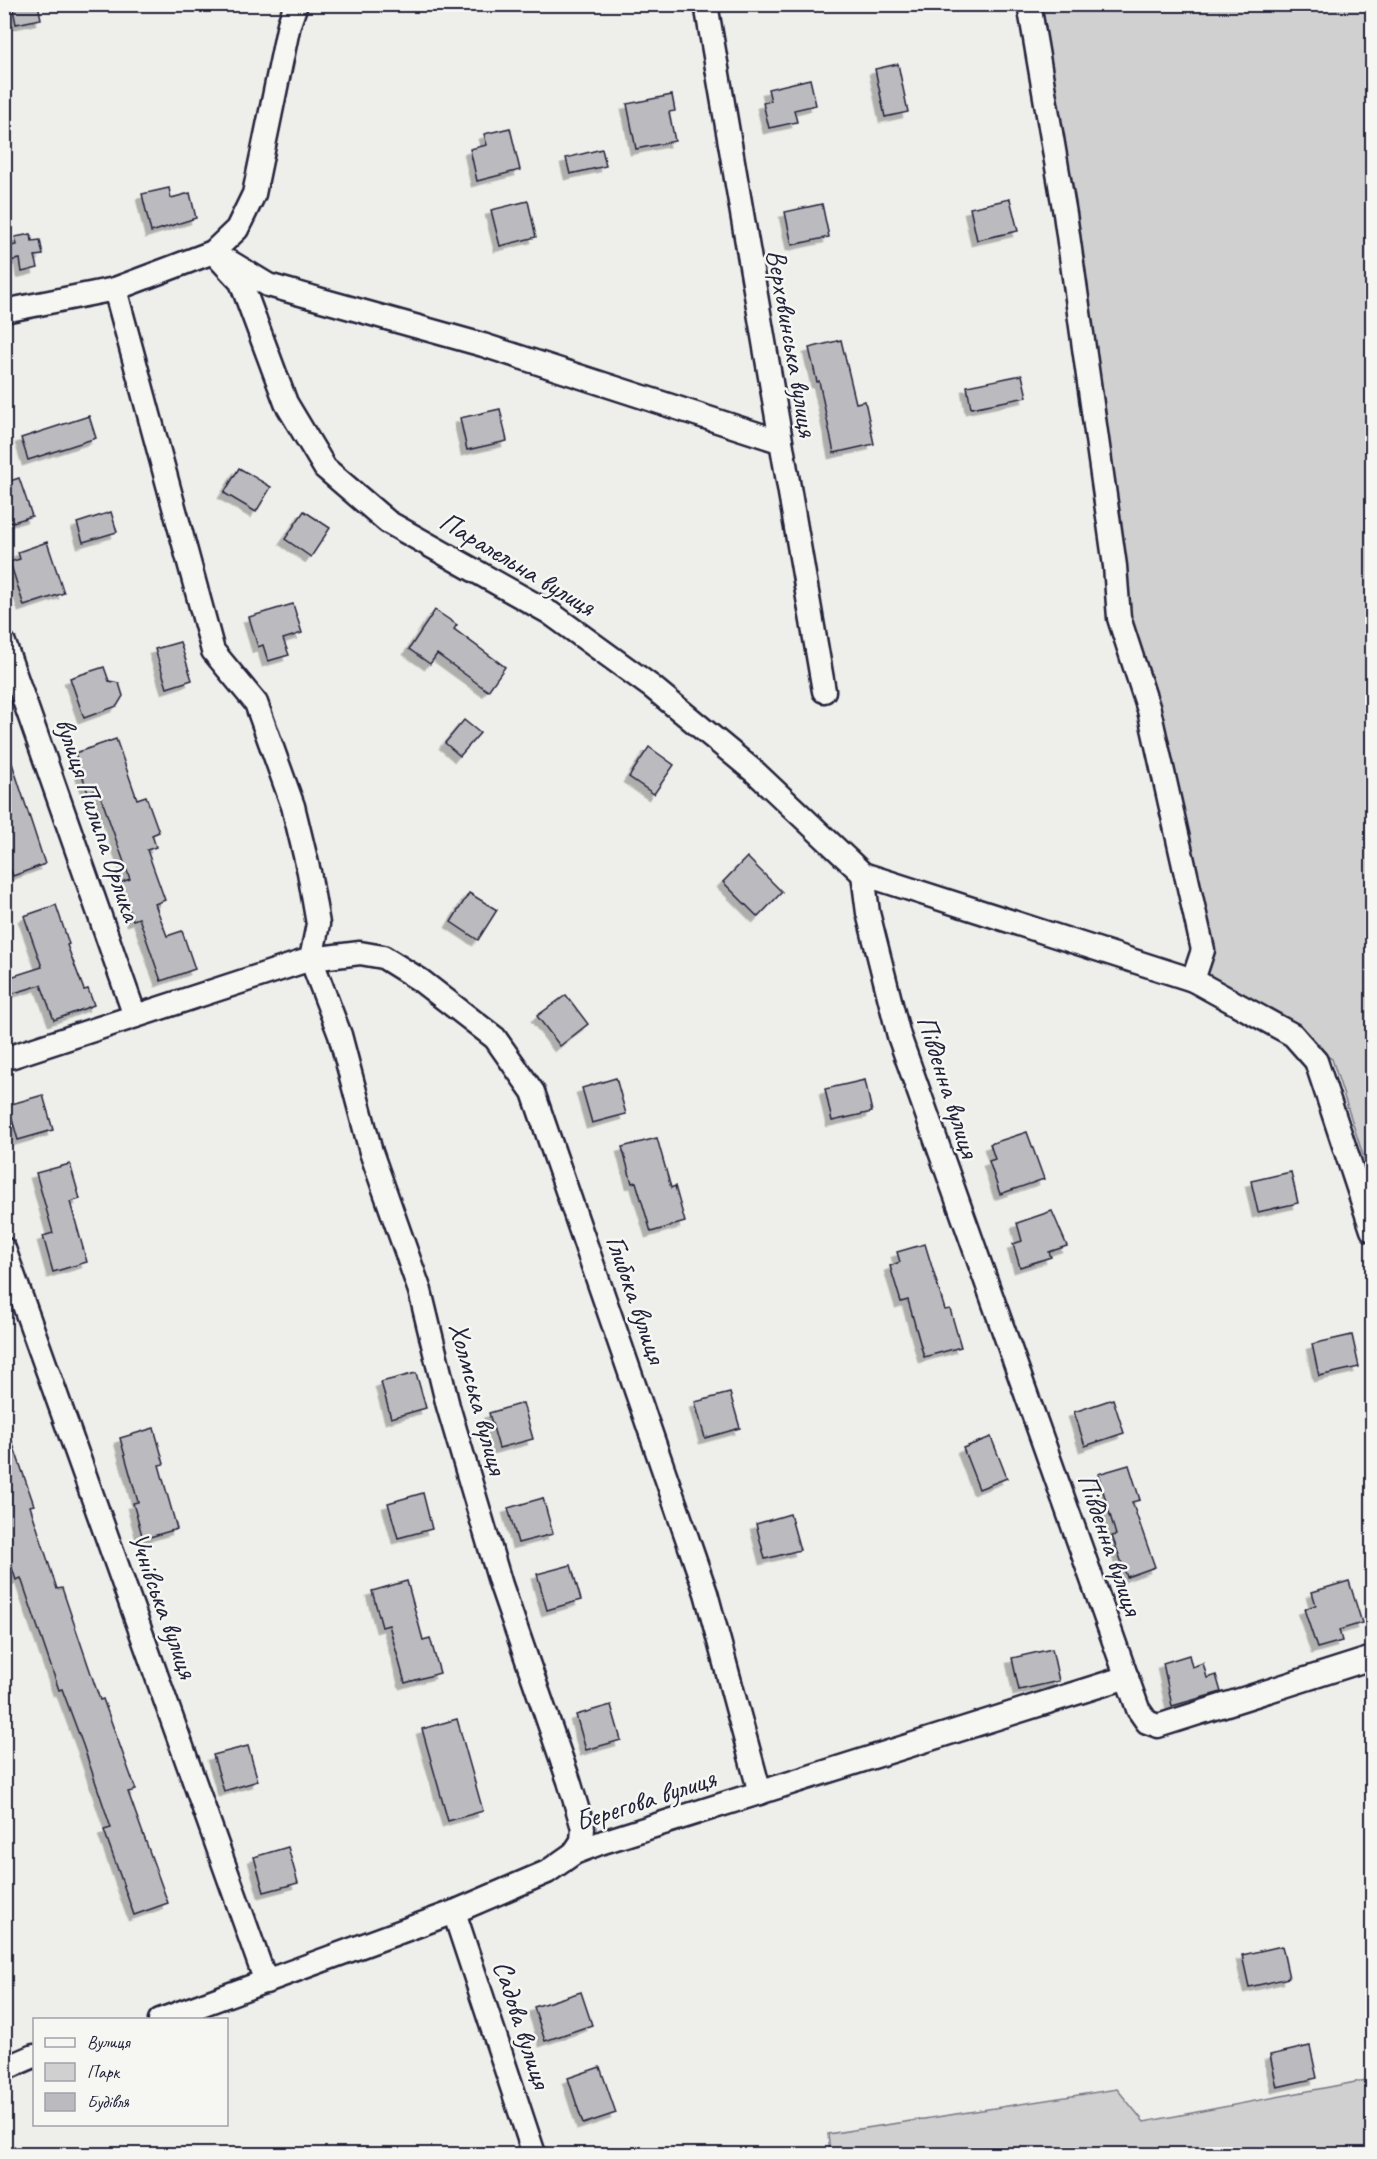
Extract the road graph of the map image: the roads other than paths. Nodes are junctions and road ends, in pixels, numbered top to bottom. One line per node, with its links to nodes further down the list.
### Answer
1 (296, 4): 4 (street)
2 (706, 4): 7 (street, Верховинська вулиця)
3 (1029, 4): 12 (street)
4 (213, 252): 5 (street); 7 (street); 10 (street, Паралельна вулиця)
5 (115, 289): 6 (street); 11 (street)
6 (4, 311)
7 (779, 441): 9 (street, Верховинська вулиця)
8 (4, 643): 13 (street, вулиця Пилипа Орлика)
9 (824, 691)
10 (863, 874): 12 (street); 18 (street, Південна вулиця)
11 (311, 959): 13 (street, Глибока вулиця); 19 (street, Глибока вулиця); 20 (street, Холмська вулиця)
12 (1193, 980): 15 (street)
13 (135, 1016): 14 (street, Глибока вулиця)
14 (4, 1059)
15 (1372, 1230)
16 (4, 1249): 22 (street, Учнівська вулиця)
17 (1372, 1658): 18 (street, Південна вулиця)
18 (1127, 1677): 19 (street, Берегова вулиця)
19 (760, 1793): 20 (street, Берегова вулиця)
20 (574, 1853): 21 (street, Берегова вулиця)
21 (454, 1912): 22 (street, Берегова вулиця); 26 (street, Садова вулиця)
22 (266, 1982): 23 (street, Берегова вулиця)
23 (163, 2018)
24 (33, 2056): 25 (street)
25 (4, 2069)
26 (534, 2154)

